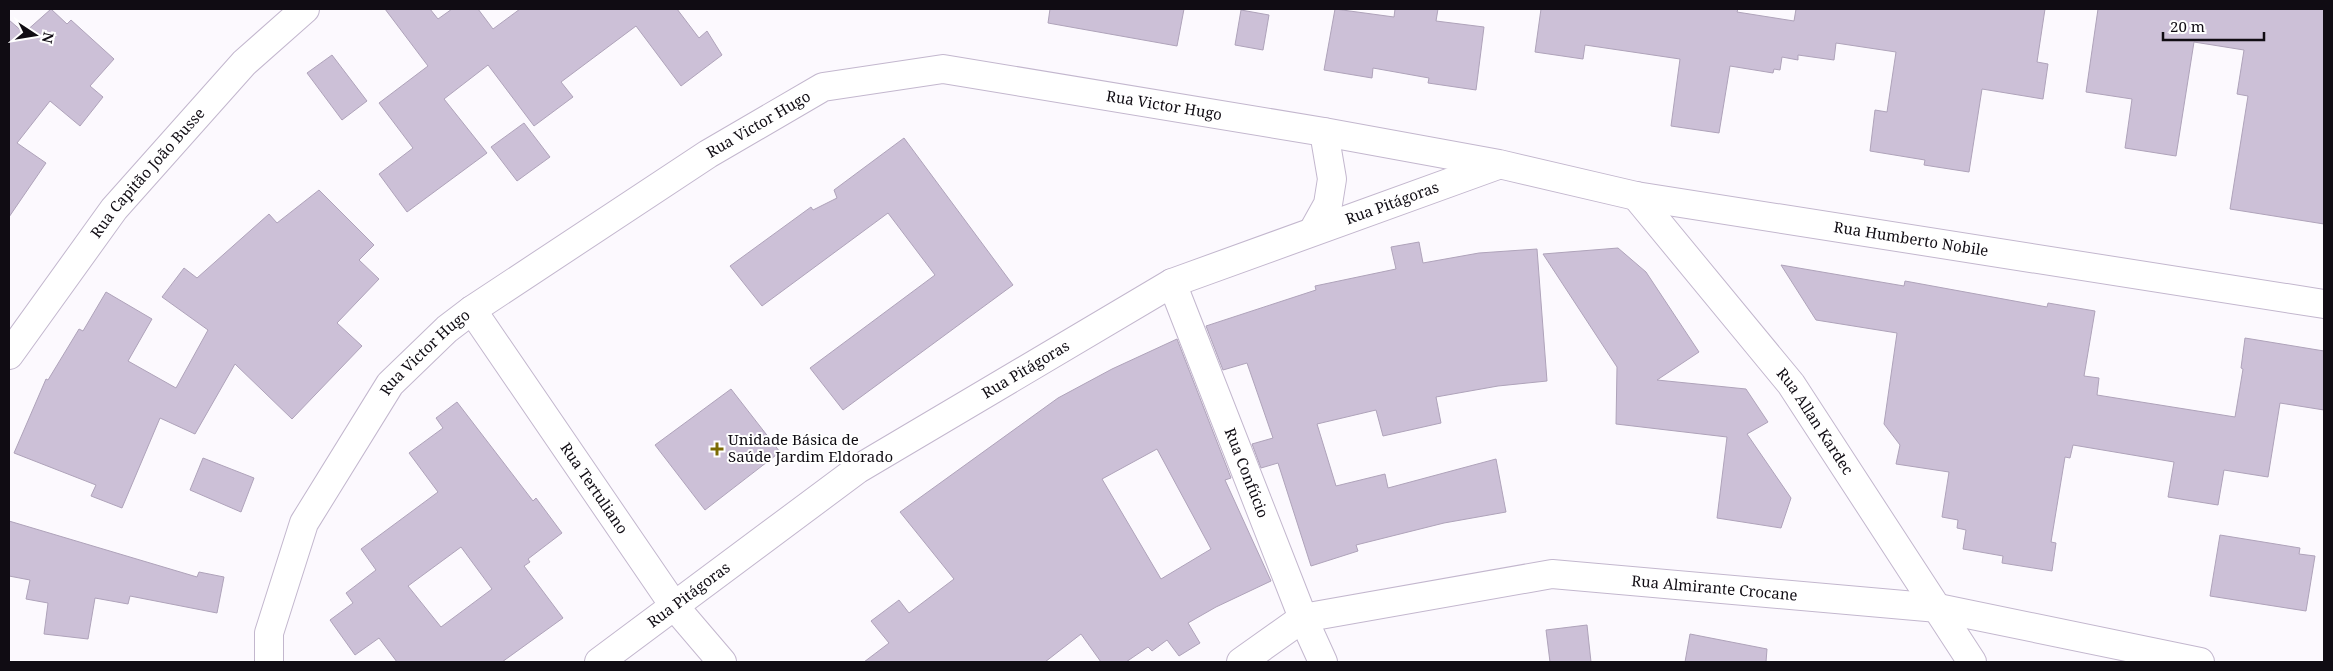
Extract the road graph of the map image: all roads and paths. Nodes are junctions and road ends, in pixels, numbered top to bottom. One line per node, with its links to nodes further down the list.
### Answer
1 (305, 9): 9 (street, Rua Capitão João Busse)
2 (1324, 132): 3 (street, Rua Victor Hugo); 5 (street); 8 (street, Rua Victor Hugo)
3 (1500, 164): 4 (street, Rua Humberto Nobile); 5 (street, Rua Pitágoras)
4 (1636, 196): 7 (street, Rua Humberto Nobile); 11 (street, Rua Allan Kardec)
5 (1312, 230): 6 (street, Rua Pitágoras)
6 (1172, 283): 10 (street, Rua Pitágoras); 12 (street, Rua Confúcio)
7 (2324, 304)
8 (472, 310): 10 (street, Rua Tertuliano); 13 (street, Rua Victor Hugo)
9 (9, 355)
10 (675, 607): 14 (street, Rua Pitágoras); 15 (street, Rua Tertuliano)
11 (1938, 608): 12 (street, Rua Almirante Crocane); 18 (street, Rua Allan Kardec); 19 (street, Rua Almirante Crocane)
12 (1303, 618): 16 (street, Rua Almirante Crocane); 17 (street, Rua Confúcio)
13 (269, 662)
14 (599, 662)
15 (722, 662)
16 (1242, 662)
17 (1323, 662)
18 (1972, 662)
19 (2200, 662)

